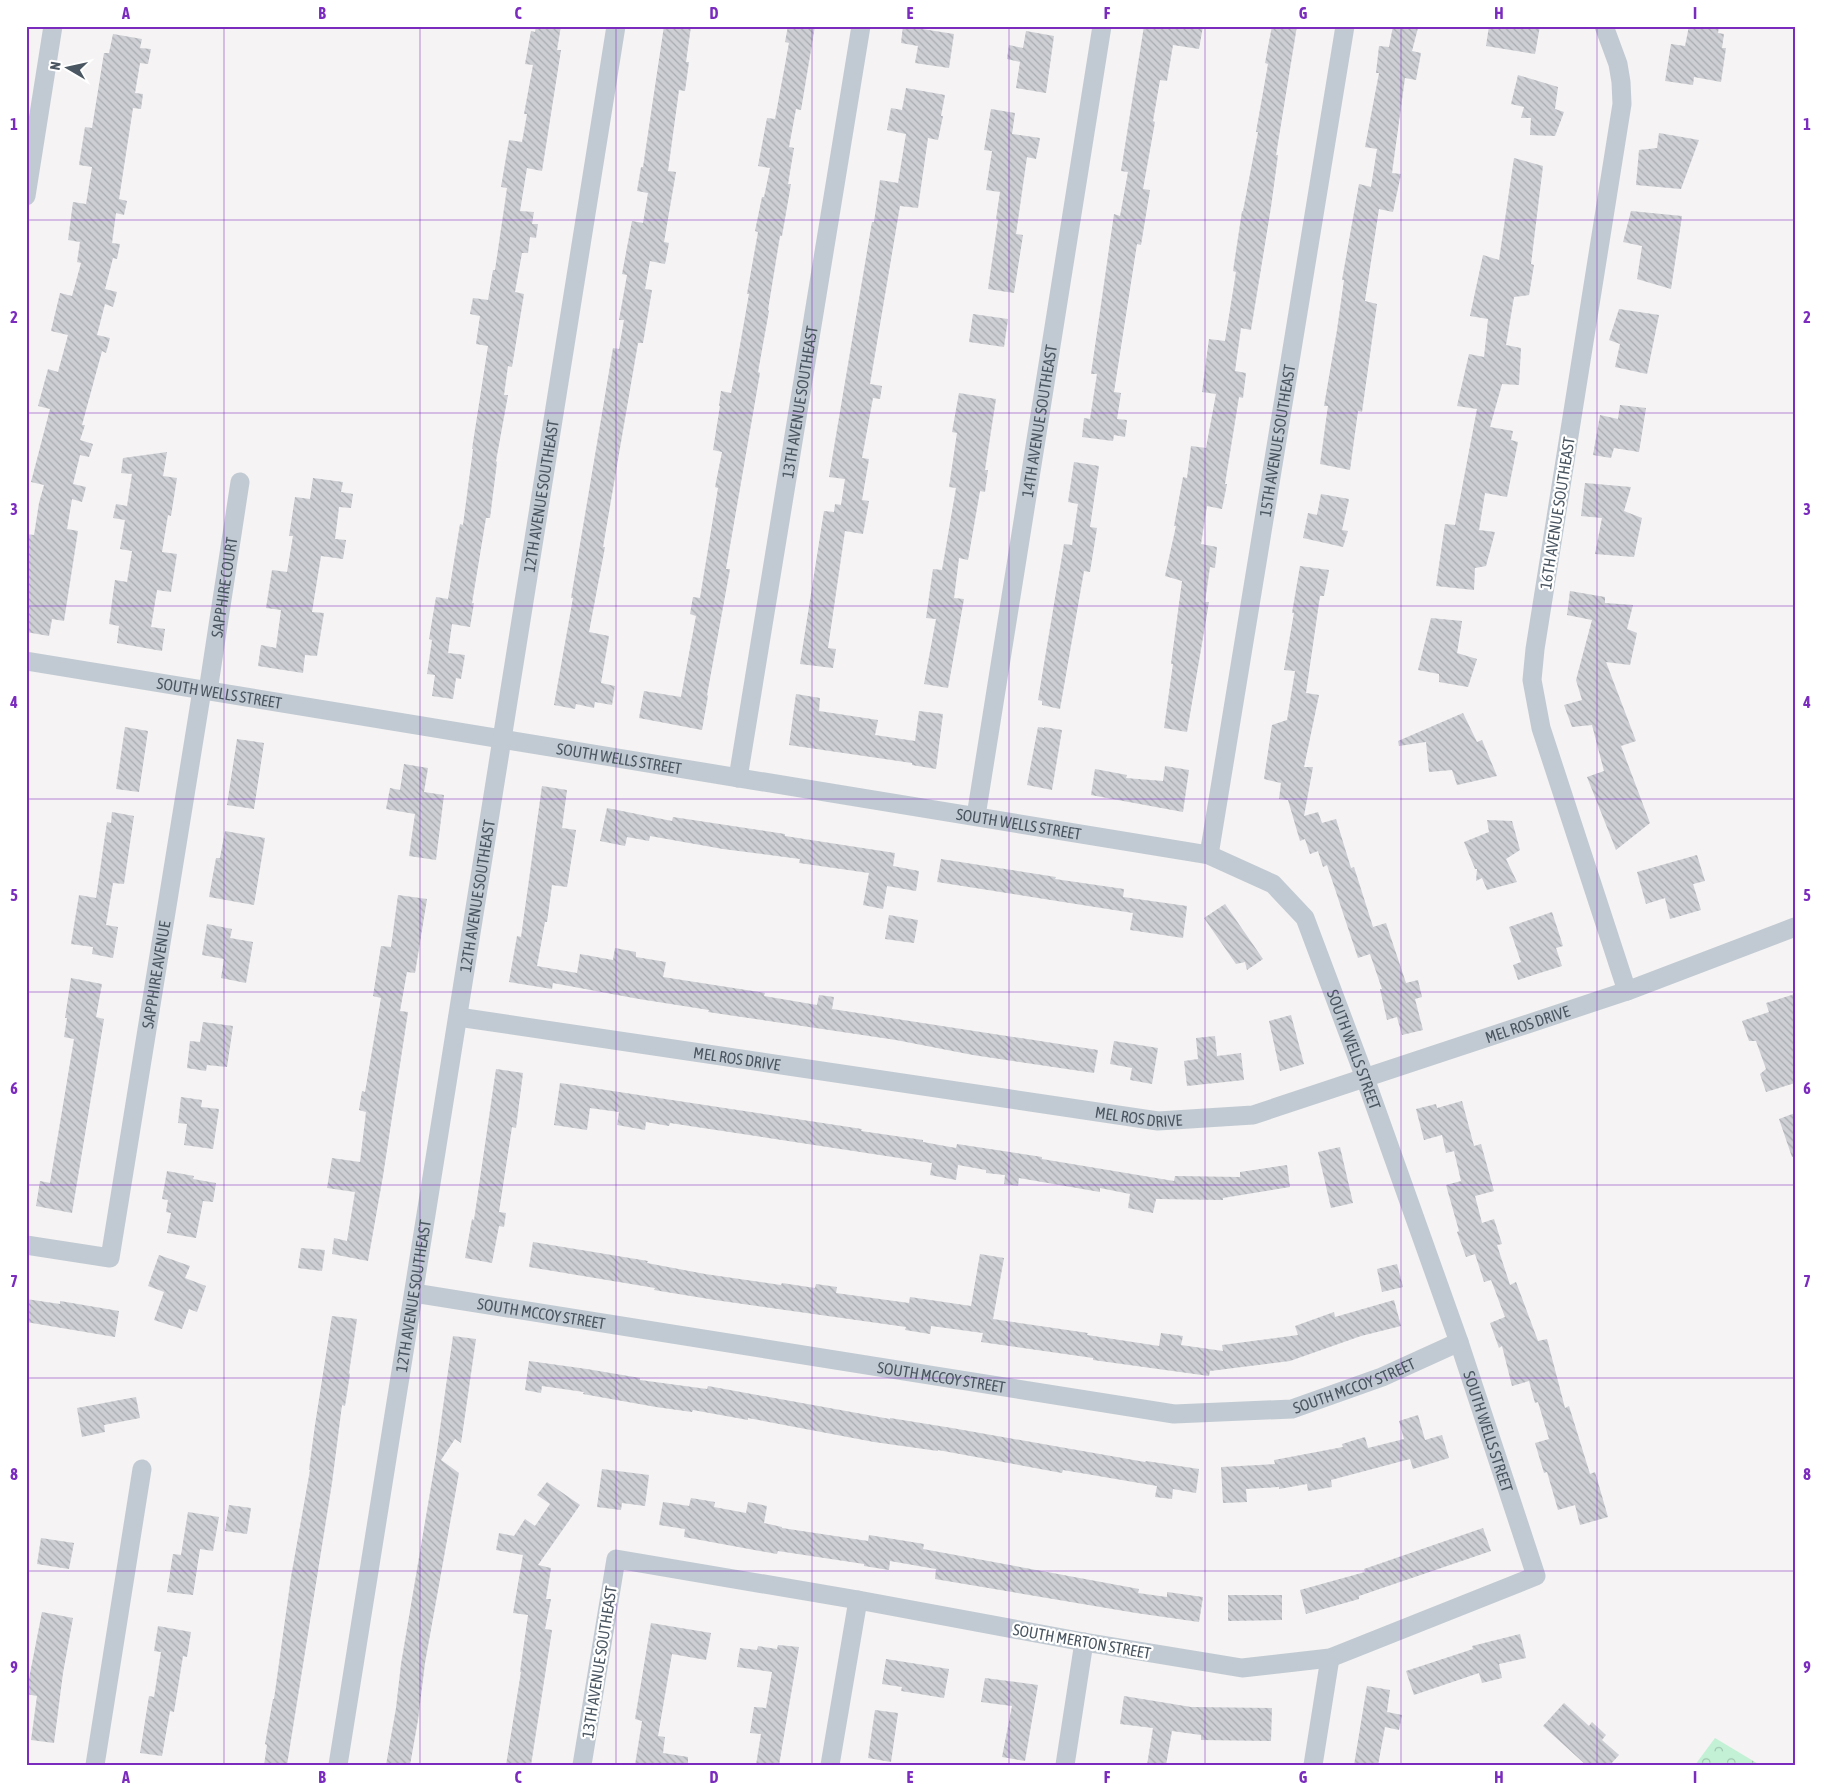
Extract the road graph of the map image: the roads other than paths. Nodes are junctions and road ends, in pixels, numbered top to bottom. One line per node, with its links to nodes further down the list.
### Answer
1 (53, 26): 7 (street)
2 (616, 26): 11 (street, 12TH AVENUE SOUTHEAST)
3 (861, 26): 12 (street, 13TH AVENUE SOUTHEAST)
4 (1102, 26): 13 (street, 14TH AVENUE SOUTHEAST)
5 (1344, 26): 14 (street, 15TH AVENUE SOUTHEAST)
6 (1604, 26): 16 (street, 16TH AVENUE SOUTHEAST)
7 (26, 196)
8 (240, 482): 10 (street, SAPPHIRE COURT)
9 (26, 661): 10 (street, SOUTH WELLS STREET)
10 (205, 691): 11 (street, SOUTH WELLS STREET); 19 (street, SAPPHIRE AVENUE)
11 (502, 740): 12 (street, SOUTH WELLS STREET); 17 (street, 12TH AVENUE SOUTHEAST)
12 (738, 778): 13 (street, SOUTH WELLS STREET)
13 (976, 816): 14 (street, SOUTH WELLS STREET)
14 (1209, 855): 18 (street, SOUTH WELLS STREET)
15 (1795, 927): 16 (street, MEL ROS DRIVE)
16 (1627, 991): 18 (street, MEL ROS DRIVE)
17 (458, 1017): 18 (street, MEL ROS DRIVE); 20 (street, 12TH AVENUE SOUTHEAST)
18 (1364, 1078): 21 (street, SOUTH WELLS STREET)
19 (26, 1245)
20 (414, 1293): 21 (street, SOUTH MCCOY STREET); 29 (street, 12TH AVENUE SOUTHEAST)
21 (1459, 1342): 24 (street, SOUTH WELLS STREET)
22 (142, 1469): 28 (street)
23 (616, 1559): 25 (street, SOUTH MERTON STREET); 30 (street, 13TH AVENUE SOUTHEAST)
24 (1536, 1576): 27 (street, SOUTH MERTON STREET)
25 (858, 1600): 26 (street, SOUTH MERTON STREET); 31 (street)
26 (1084, 1642): 27 (street, SOUTH MERTON STREET); 32 (street)
27 (1330, 1658): 33 (street)
28 (95, 1765)
29 (338, 1765)
30 (582, 1765)
31 (830, 1765)
32 (1065, 1765)
33 (1313, 1765)

